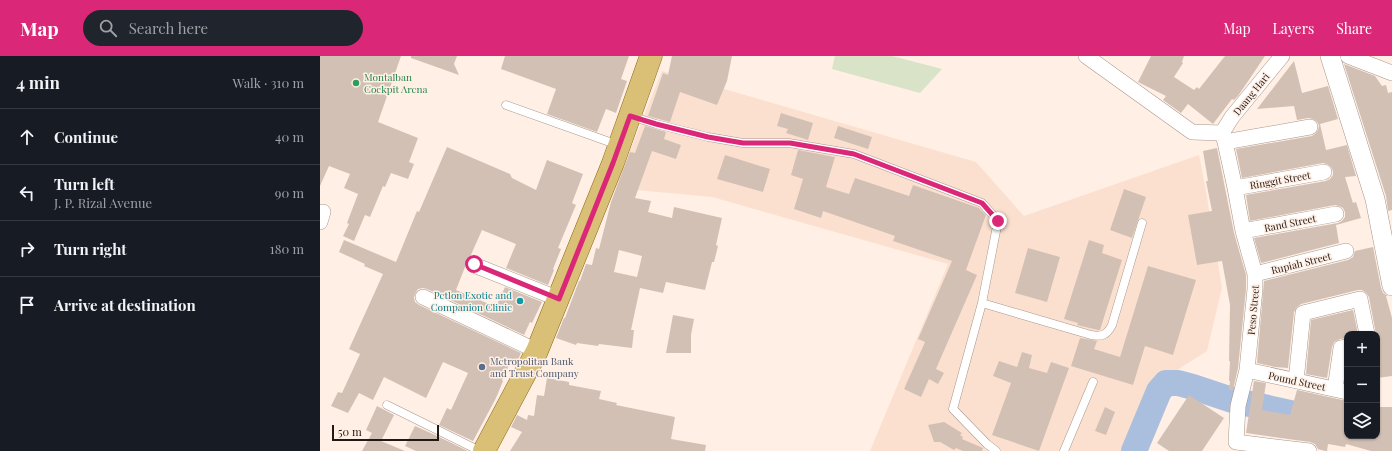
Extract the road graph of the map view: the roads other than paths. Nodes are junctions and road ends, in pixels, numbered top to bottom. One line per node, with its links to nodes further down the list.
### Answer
1 (651, 56): 8 (main road)
2 (1086, 56): 10 (street)
3 (1282, 56): 10 (street, Daang Hari)
4 (1330, 56): 20 (street)
5 (1348, 56): 6 (street)
6 (1392, 73)
7 (506, 105): 11 (lane)
8 (630, 116): 11 (main road); 23 (lane)
9 (1310, 127): 10 (street)
10 (1224, 137): 13 (street, Peso Street)
11 (619, 145): 22 (main road)
12 (1324, 172): 13 (street, Ringgit Street)
13 (1235, 188): 16 (street, Peso Street)
14 (1336, 214): 16 (street, Rand Street)
15 (1142, 223): 23 (lane)
16 (1244, 232): 19 (street, Peso Street)
17 (1346, 252): 19 (street, Rupiah Street)
18 (474, 264): 22 (street)
19 (1255, 274): 27 (street, Peso Street)
20 (1392, 286)
21 (423, 297): 26 (street)
22 (559, 299): 26 (main road)
23 (982, 303): 37 (lane)
24 (1366, 331): 28 (street)
25 (1344, 348): 30 (street)
26 (538, 351): 36 (main road)
27 (1247, 370): 28 (street, Pound Street); 32 (street, Peso Street)
28 (1296, 381): 30 (street, Pound Street)
29 (1093, 382): 33 (lane)
30 (1341, 391)
31 (387, 405): 35 (lane)
32 (1232, 446): 34 (street)
33 (1066, 450)
34 (1291, 450): 38 (street)
35 (480, 451)
36 (484, 451)
37 (996, 451)
38 (1309, 451)

